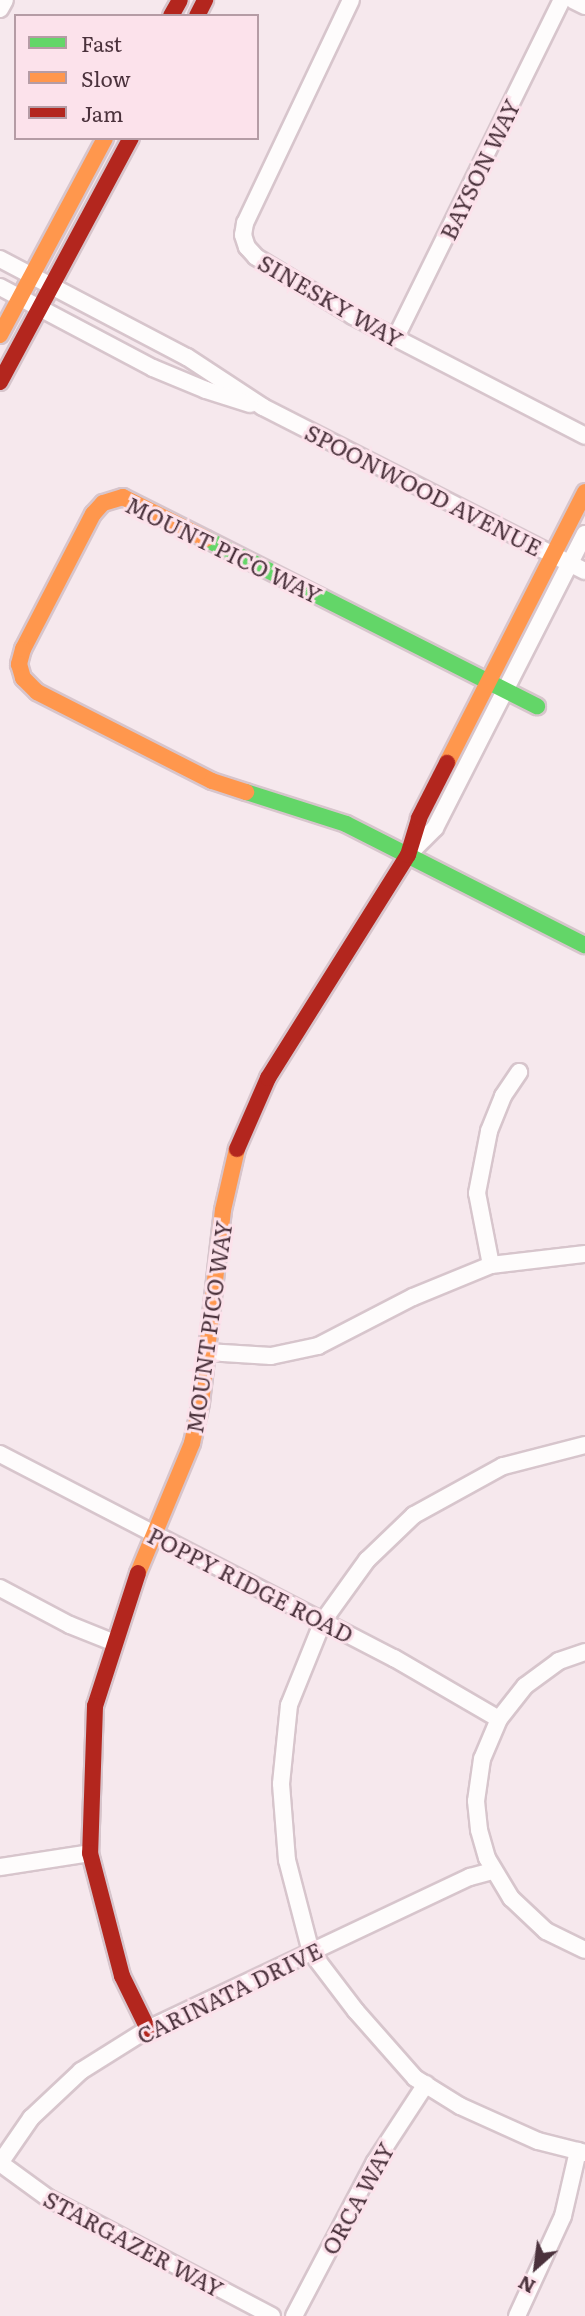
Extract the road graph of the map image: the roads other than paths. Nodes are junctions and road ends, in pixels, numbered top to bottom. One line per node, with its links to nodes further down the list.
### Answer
1 (5, 0): 6 (street)
2 (351, 0): 16 (street, SINESKY WAY)
3 (562, 0): 16 (street, BAYSON WAY)
4 (573, 0): 5 (street)
5 (585, 6)
6 (0, 9)
7 (104, 140): 10 (street)
8 (130, 140): 11 (street)
9 (0, 260): 10 (street, SPOONWOOD AVENUE)
10 (32, 276): 11 (street, SPOONWOOD AVENUE); 13 (street)
11 (52, 286): 14 (street); 18 (street, SPOONWOOD AVENUE)
12 (0, 287): 13 (street, SPOONWOOD AVENUE)
13 (20, 298): 14 (street, SPOONWOOD AVENUE); 15 (street)
14 (40, 308): 17 (street); 18 (street, SPOONWOOD AVENUE)
15 (0, 335)
16 (395, 339): 19 (street, SINESKY WAY)
17 (0, 383)
18 (263, 407): 22 (street, SPOONWOOD AVENUE)
19 (585, 436)
20 (585, 492): 22 (street, MOUNT PICO WAY)
21 (585, 534): 23 (street, MOUNT PICO WAY)
22 (553, 555): 23 (street, SPOONWOOD AVENUE); 24 (street, MOUNT PICO WAY)
23 (578, 567): 25 (street, MOUNT PICO WAY)
24 (489, 681): 25 (street, MOUNT PICO WAY); 27 (street, MOUNT PICO WAY); 27 (street, MOUNT PICO WAY)
25 (506, 690): 26 (street, MOUNT PICO WAY); 27 (street, MOUNT PICO WAY)
26 (537, 706)
27 (408, 855): 28 (street, MOUNT PICO WAY); 32 (street, MOUNT PICO WAY)
28 (585, 945)
29 (519, 1072): 31 (street)
30 (585, 1254): 31 (street)
31 (491, 1265): 32 (street)
32 (207, 1352): 35 (street, MOUNT PICO WAY)
33 (585, 1446): 37 (street)
34 (0, 1454): 35 (street, POPPY RIDGE ROAD)
35 (153, 1533): 37 (street, POPPY RIDGE ROAD); 38 (street, MOUNT PICO WAY)
36 (0, 1588): 38 (street)
37 (323, 1622): 40 (street, POPPY RIDGE ROAD); 45 (street)
38 (115, 1643): 41 (street, MOUNT PICO WAY)
39 (585, 1652): 40 (street)
40 (499, 1719): 43 (street)
41 (90, 1853): 42 (street); 46 (street, MOUNT PICO WAY)
42 (0, 1867)
43 (493, 1871): 44 (street); 45 (street, CARINATA DRIVE)
44 (585, 1950)
45 (310, 1952): 46 (street, CARINATA DRIVE); 47 (street)
46 (148, 2029): 49 (street, CARINATA DRIVE)
47 (426, 2084): 48 (street); 51 (street, ORCA WAY)
48 (582, 2152): 52 (street)
49 (0, 2163): 50 (street, STARGAZER WAY)
50 (272, 2316)
51 (294, 2316)
52 (517, 2316)

